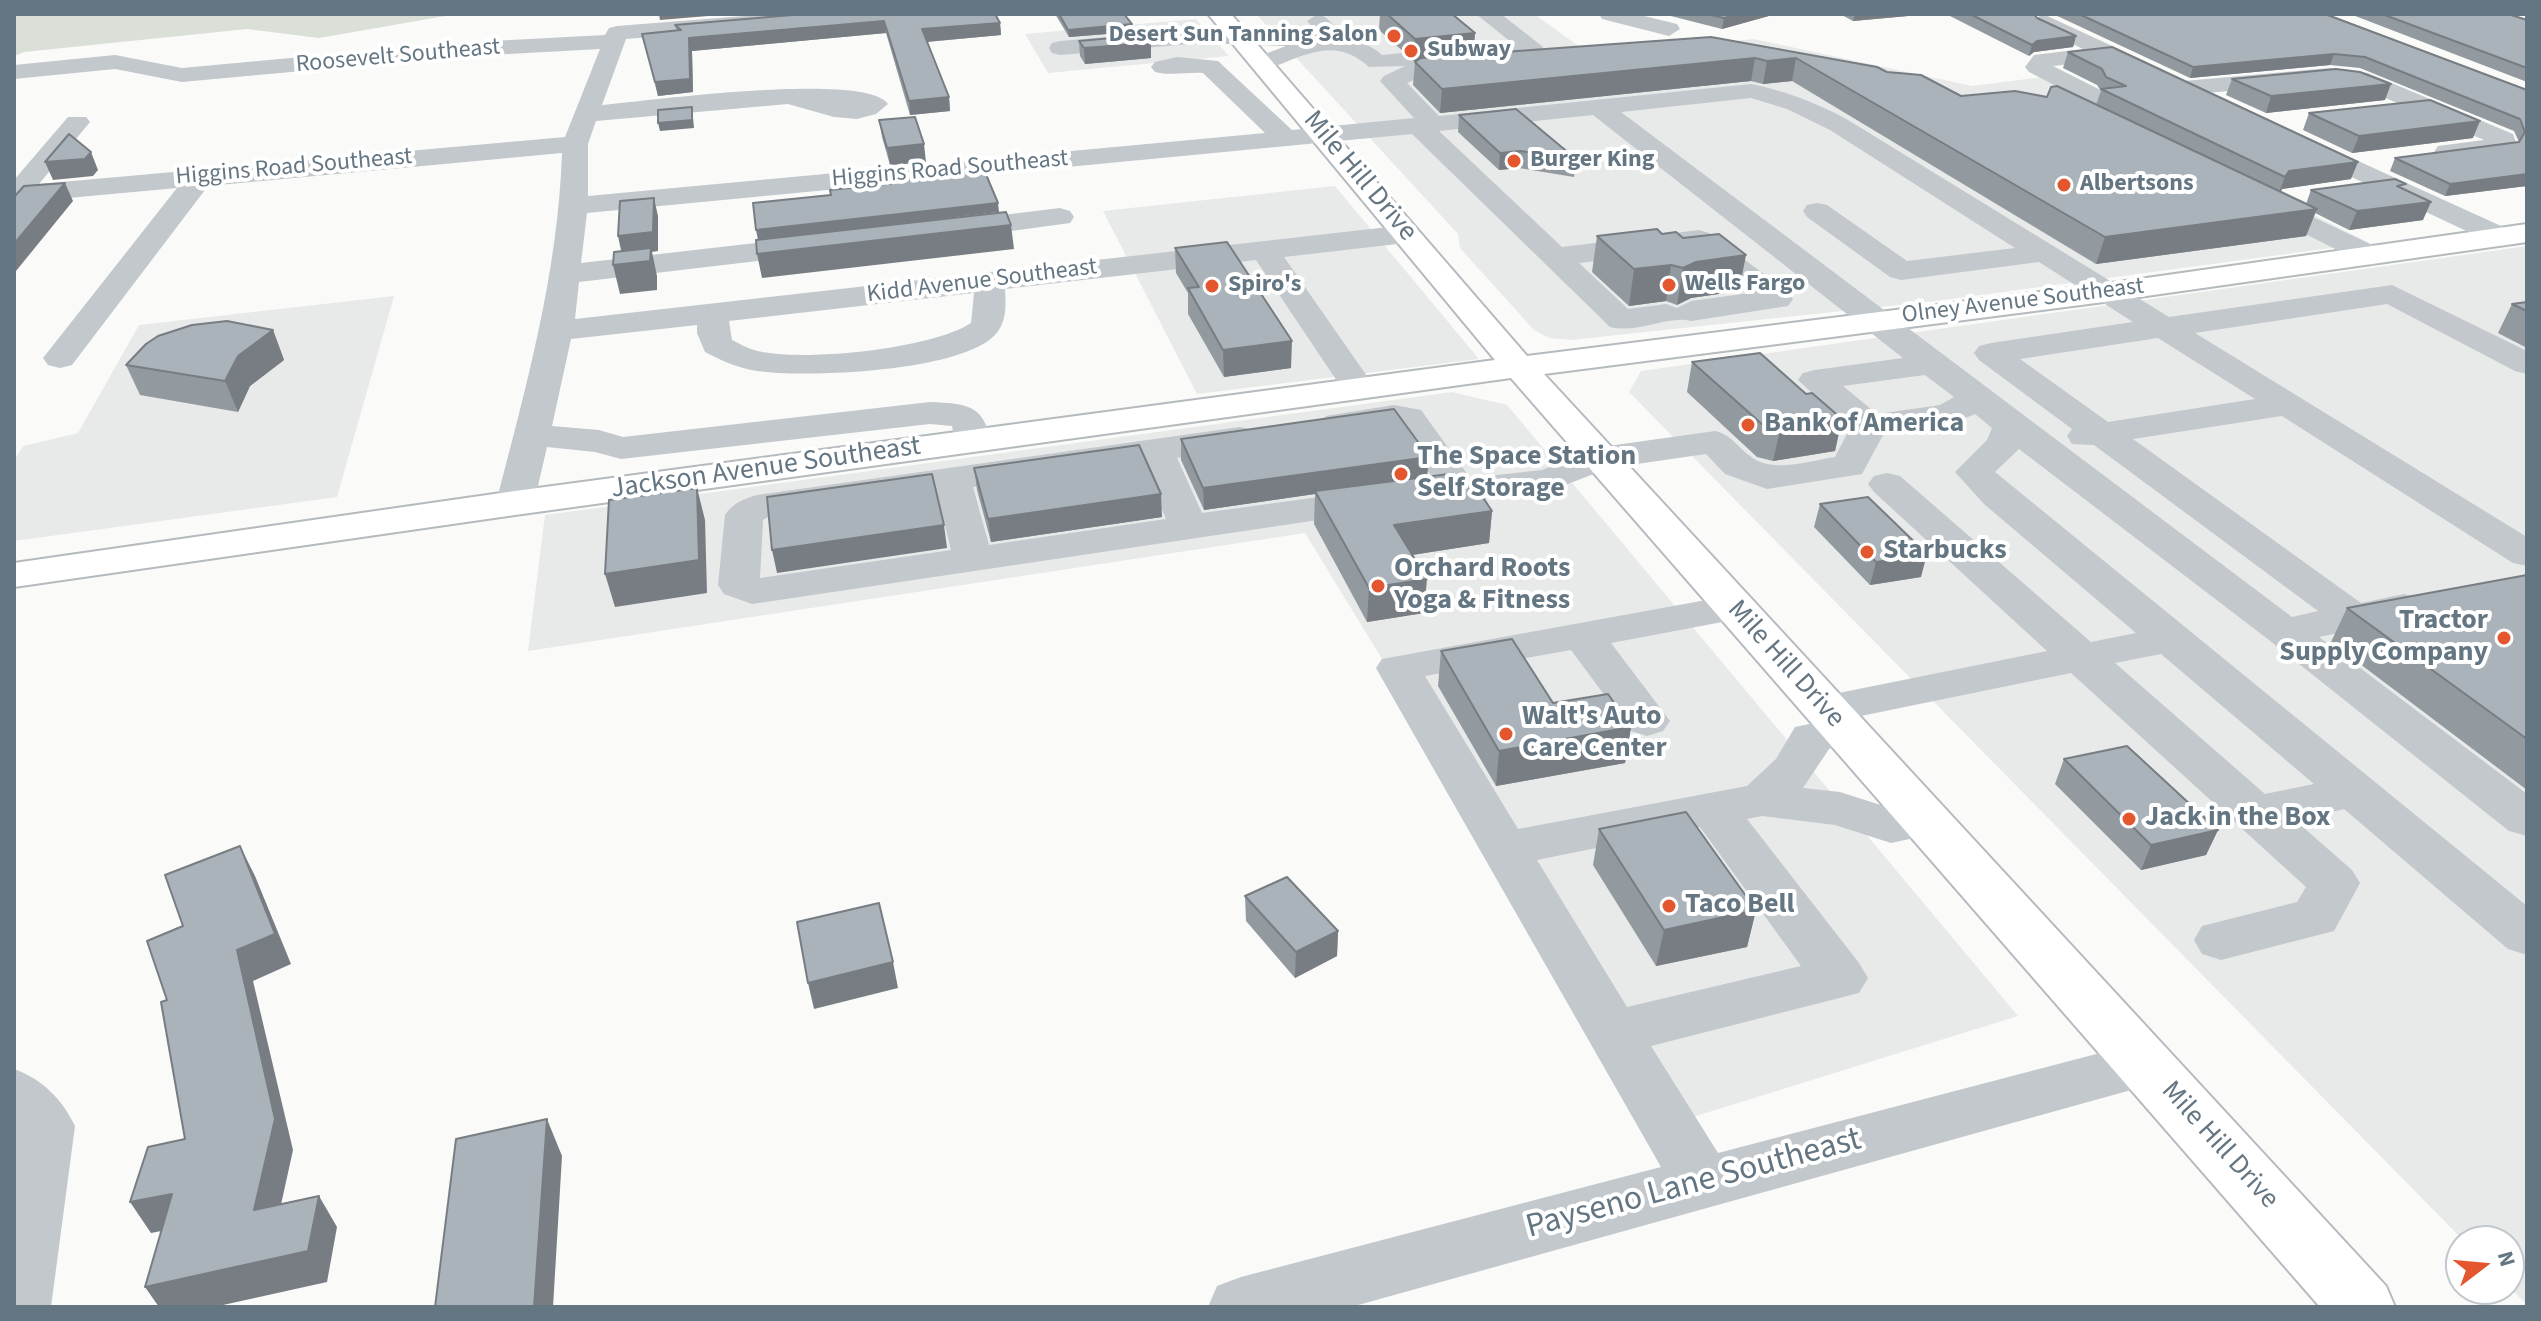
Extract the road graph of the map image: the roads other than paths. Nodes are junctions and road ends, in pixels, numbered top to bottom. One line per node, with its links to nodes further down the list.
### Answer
1 (837, 14): 2 (street, Roosevelt Southeast); 10 (street, Roosevelt Southeast)
2 (850, 14)
3 (1219, 14): 11 (main road, Mile Hill Drive)
4 (1487, 14): 13 (street)
5 (1610, 14): 14 (street)
6 (1316, 19): 9 (street)
7 (2043, 21): 15 (street)
8 (1465, 27): 13 (street)
9 (1344, 32): 11 (street); 17 (street); 20 (street)
10 (616, 37): 19 (street, Roosevelt Southeast); 28 (street)
11 (1239, 37): 12 (street); 17 (main road, Mile Hill Drive)
12 (1060, 48)
13 (1493, 51): 20 (street)
14 (1648, 51)
15 (2110, 53): 21 (street); 23 (street)
16 (1555, 59): 20 (street)
17 (1263, 63): 32 (main road, Mile Hill Drive)
18 (1163, 67): 33 (street)
19 (14, 72)
20 (1384, 72): 30 (street)
21 (2184, 88): 24 (street); 26 (street)
22 (791, 97): 28 (street)
23 (2052, 100)
24 (2223, 106)
25 (1599, 107): 30 (street, Higgins Road Southeast); 46 (street, Higgins Road Southeast); 56 (street)
26 (2430, 107): 27 (street); 35 (street)
27 (2384, 111)
28 (586, 114): 34 (street)
29 (77, 122): 37 (street)
30 (1425, 124): 32 (street, Higgins Road Southeast); 48 (street)
31 (2292, 124): 44 (street)
32 (1326, 135): 33 (street, Higgins Road Southeast); 43 (main road, Mile Hill Drive)
33 (1286, 139): 38 (street, Higgins Road Southeast)
34 (575, 144): 36 (street, Higgins Road Southeast); 38 (street)
35 (2426, 155)
36 (201, 176): 37 (street, Higgins Road Southeast); 60 (street)
37 (15, 195)
38 (574, 206): 51 (street)
39 (1817, 211): 46 (street)
40 (1060, 217): 42 (street)
41 (2348, 226): 47 (street)
42 (918, 234)
43 (1406, 234): 49 (street, Kidd Avenue Southeast); 63 (main road, Mile Hill Drive)
44 (2514, 235): 47 (main road, Olney Avenue Southeast)
45 (846, 242): 51 (street)
46 (2043, 253): 53 (street, Higgins Road Southeast)
47 (2372, 256): 53 (main road, Olney Avenue Southeast)
48 (1555, 257): 48 (street)
49 (1272, 263): 50 (street); 52 (street, Kidd Avenue Southeast); 64 (street)
50 (1359, 266)
51 (565, 274): 59 (street)
52 (990, 281): 54 (street, Kidd Avenue Southeast); 54 (street)
53 (2104, 293): 56 (main road, Olney Avenue Southeast); 58 (street, Higgins Road Southeast)
54 (713, 313): 59 (street, Kidd Avenue Southeast)
55 (2513, 318): 57 (street)
56 (1878, 321): 61 (street); 63 (main road, Olney Avenue Southeast)
57 (2455, 326): 58 (street); 62 (street)
58 (2162, 328): 66 (street, Higgins Road Southeast); 68 (street)
59 (557, 331): 70 (street)
60 (60, 358)
61 (1933, 364): 65 (street); 67 (street)
62 (2527, 364)
63 (1519, 367): 64 (main road, Jackson Avenue Southeast); 73 (main road, Mile Hill Drive)
64 (1359, 389): 71 (main road, Jackson Avenue Southeast)
65 (1977, 399): 67 (street); 69 (street)
66 (2286, 405): 68 (street); 80 (street, Higgins Road Southeast)
67 (1869, 426): 73 (street)
68 (2101, 433): 69 (street); 84 (street)
69 (2023, 434): 85 (street); 87 (street)
70 (532, 435): 71 (street); 77 (street)
71 (973, 441): 77 (main road, Jackson Avenue Southeast)
72 (1155, 450): 74 (street); 76 (street); 78 (street)
73 (1601, 458): 76 (street); 83 (main road, Mile Hill Drive)
74 (952, 479): 79 (street); 79 (street)
75 (1887, 484): 88 (street)
76 (1460, 490): 78 (street)
77 (515, 503): 81 (main road, Jackson Avenue Southeast)
78 (1189, 527): 79 (street)
79 (973, 559)
80 (2524, 574)
81 (14, 575)
82 (2435, 601): 84 (street)
83 (1734, 608): 86 (street); 89 (main road, Mile Hill Drive)
84 (2353, 617): 85 (street)
85 (2284, 631): 95 (street)
86 (1582, 635): 90 (street); 97 (street)
87 (2171, 639): 88 (street); 91 (street)
88 (2080, 658): 89 (street); 94 (street)
89 (1835, 720): 92 (street); 96 (main road, Mile Hill Drive)
90 (1647, 721)
91 (2354, 791): 94 (street); 98 (street)
92 (1762, 800): 93 (street); 96 (street)
93 (1712, 808): 97 (street); 100 (street)
94 (2256, 813): 99 (street)
95 (2527, 819)
96 (1924, 820): 101 (main road, Mile Hill Drive)
97 (1505, 849): 100 (street)
98 (2527, 935)
99 (2221, 940)
100 (1613, 1033): 103 (street)
101 (2146, 1064): 103 (street, Payseno Lane Southeast); 104 (main road, Mile Hill Drive)
102 (14, 1093): 105 (street)
103 (1703, 1183): 106 (street, Payseno Lane Southeast)
104 (2281, 1216): 107 (main road, Mile Hill Drive); 108 (street)
105 (18, 1307)
106 (1241, 1307)
107 (2362, 1307)
108 (2374, 1307)

